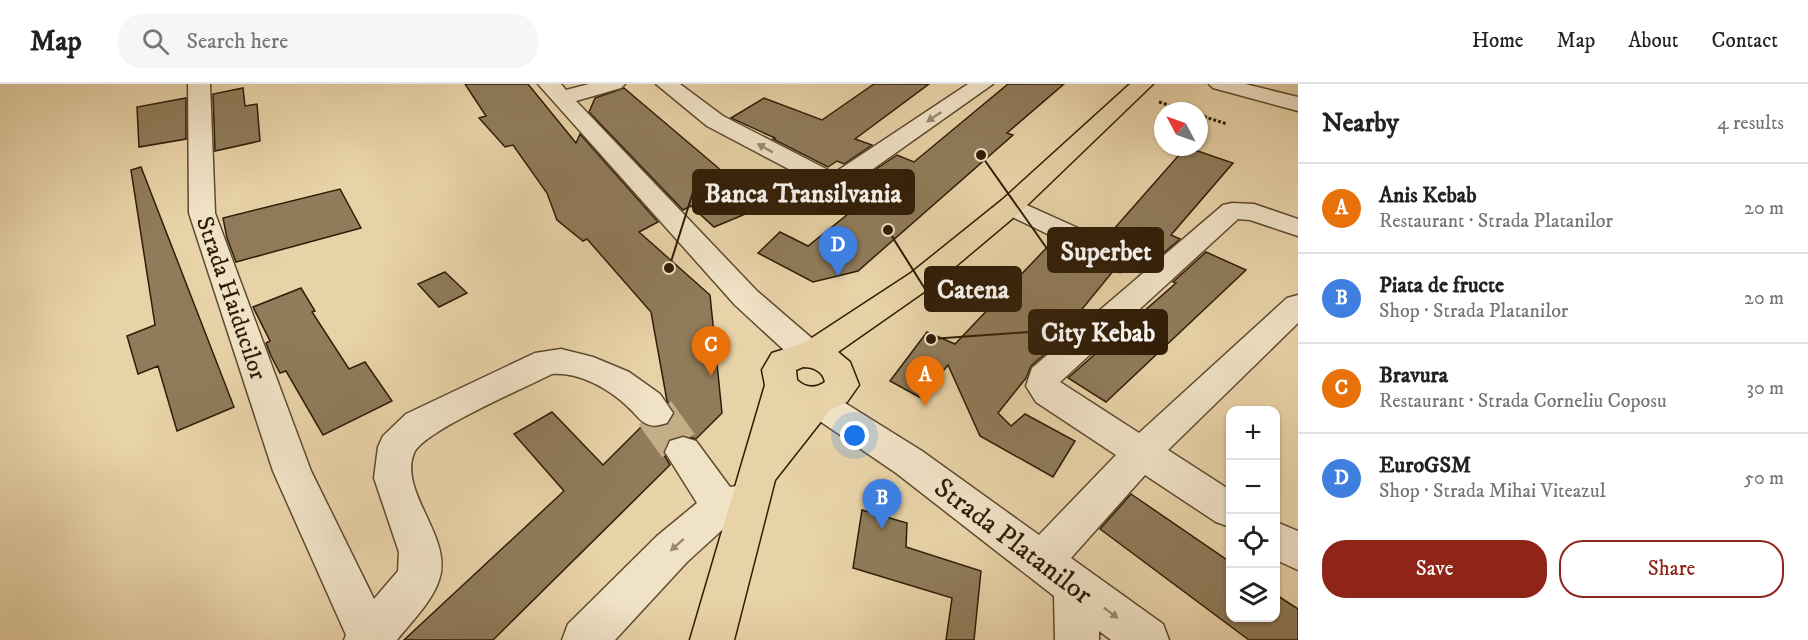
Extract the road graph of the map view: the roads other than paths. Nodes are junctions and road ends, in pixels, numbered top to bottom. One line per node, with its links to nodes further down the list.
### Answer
1 (199, 84): 24 (street, Strada Haiducilor)
2 (614, 84): 7 (street)
3 (668, 84): 4 (street, one-way to 3)
4 (982, 84)
5 (1142, 84): 9 (main road)
6 (1220, 84): 8 (street)
7 (555, 91): 12 (street)
8 (1298, 104)
9 (1011, 206): 11 (street); 14 (main road)
10 (1298, 228): 18 (street)
11 (1099, 248)
12 (746, 298): 14 (street, Strada Platanilor); 15 (street)
13 (1298, 305): 18 (street)
14 (827, 377): 15 (main road); 15 (main road); 19 (main road); 23 (street, Strada Platanilor)
15 (781, 378): 19 (main road)
16 (655, 413): 24 (street)
17 (683, 452): 19 (street)
18 (1142, 452): 20 (street); 23 (street)
19 (742, 496): 25 (street, one-way to 25); 26 (main road)
20 (1226, 507)
21 (1280, 542): 22 (street)
22 (1298, 551)
23 (1058, 573): 27 (street); 28 (street, Strada Platanilor, one-way to 28)
24 (368, 639)
25 (584, 640)
26 (711, 640)
27 (1077, 640)
28 (1147, 640)

